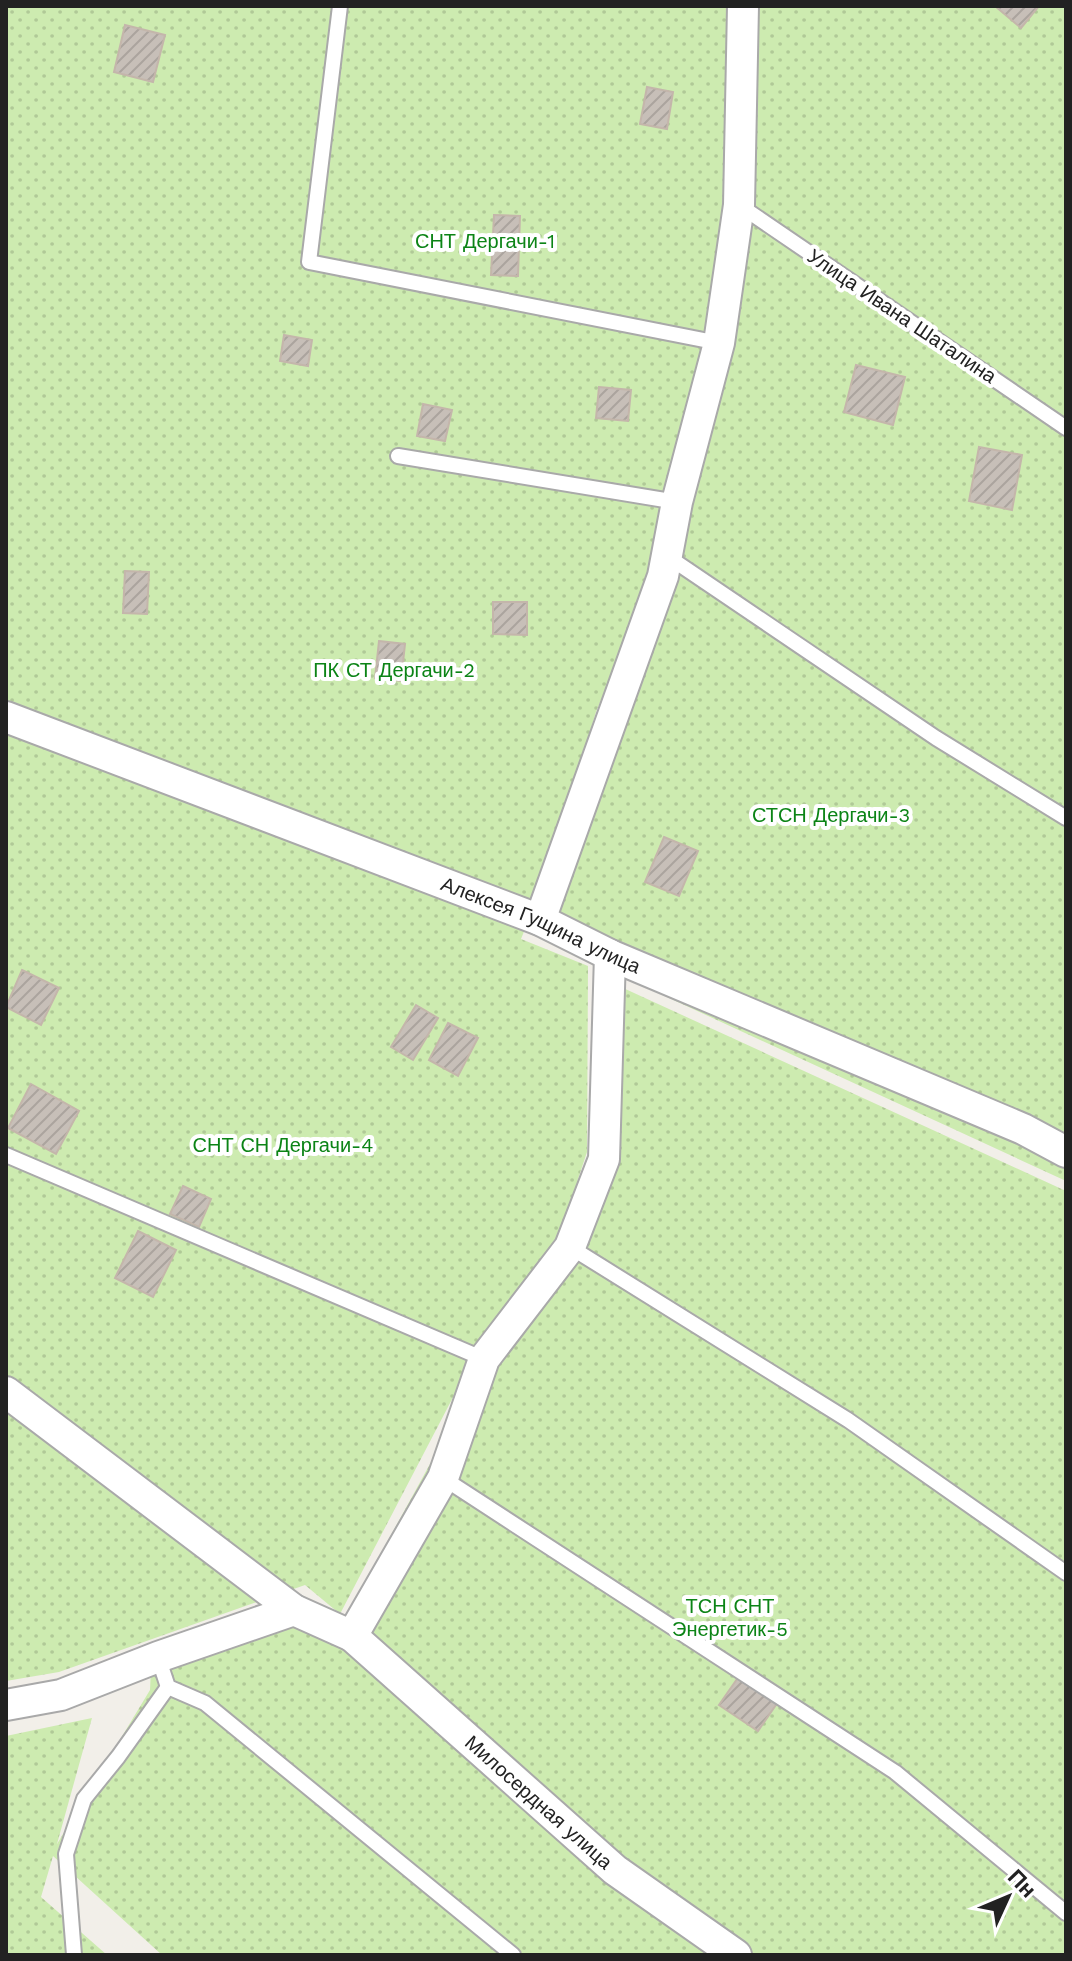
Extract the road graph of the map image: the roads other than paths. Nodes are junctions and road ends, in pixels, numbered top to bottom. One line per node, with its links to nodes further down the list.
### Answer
1 (340, 6): 4 (lane)
2 (743, 6): 3 (street)
3 (739, 205): 4 (street); 5 (lane, Улица Ивана Шаталина)
4 (719, 343): 7 (street)
5 (1066, 428)
6 (398, 456): 7 (lane)
7 (677, 502): 8 (street)
8 (667, 556): 10 (lane); 11 (street)
9 (6, 717): 11 (street, Алексея Гущина улица)
10 (1066, 818)
11 (540, 920): 12 (street, Алексея Гущина улица)
12 (610, 955): 13 (street, Алексея Гущина улица); 15 (street)
13 (1066, 1152)
14 (6, 1155): 16 (lane)
15 (570, 1247): 16 (street); 19 (lane)
16 (484, 1359): 18 (street)
17 (6, 1392): 20 (street, Милосердная улица)
18 (443, 1478): 21 (street); 25 (lane)
19 (1066, 1573)
20 (294, 1610): 21 (street, Милосердная улица); 22 (street)
21 (352, 1636): 28 (street, Милосердная улица)
22 (158, 1657): 23 (lane); 24 (street)
23 (168, 1687): 26 (lane); 27 (lane)
24 (6, 1705)
25 (1066, 1913)
26 (74, 1955)
27 (513, 1955)
28 (736, 1955)

